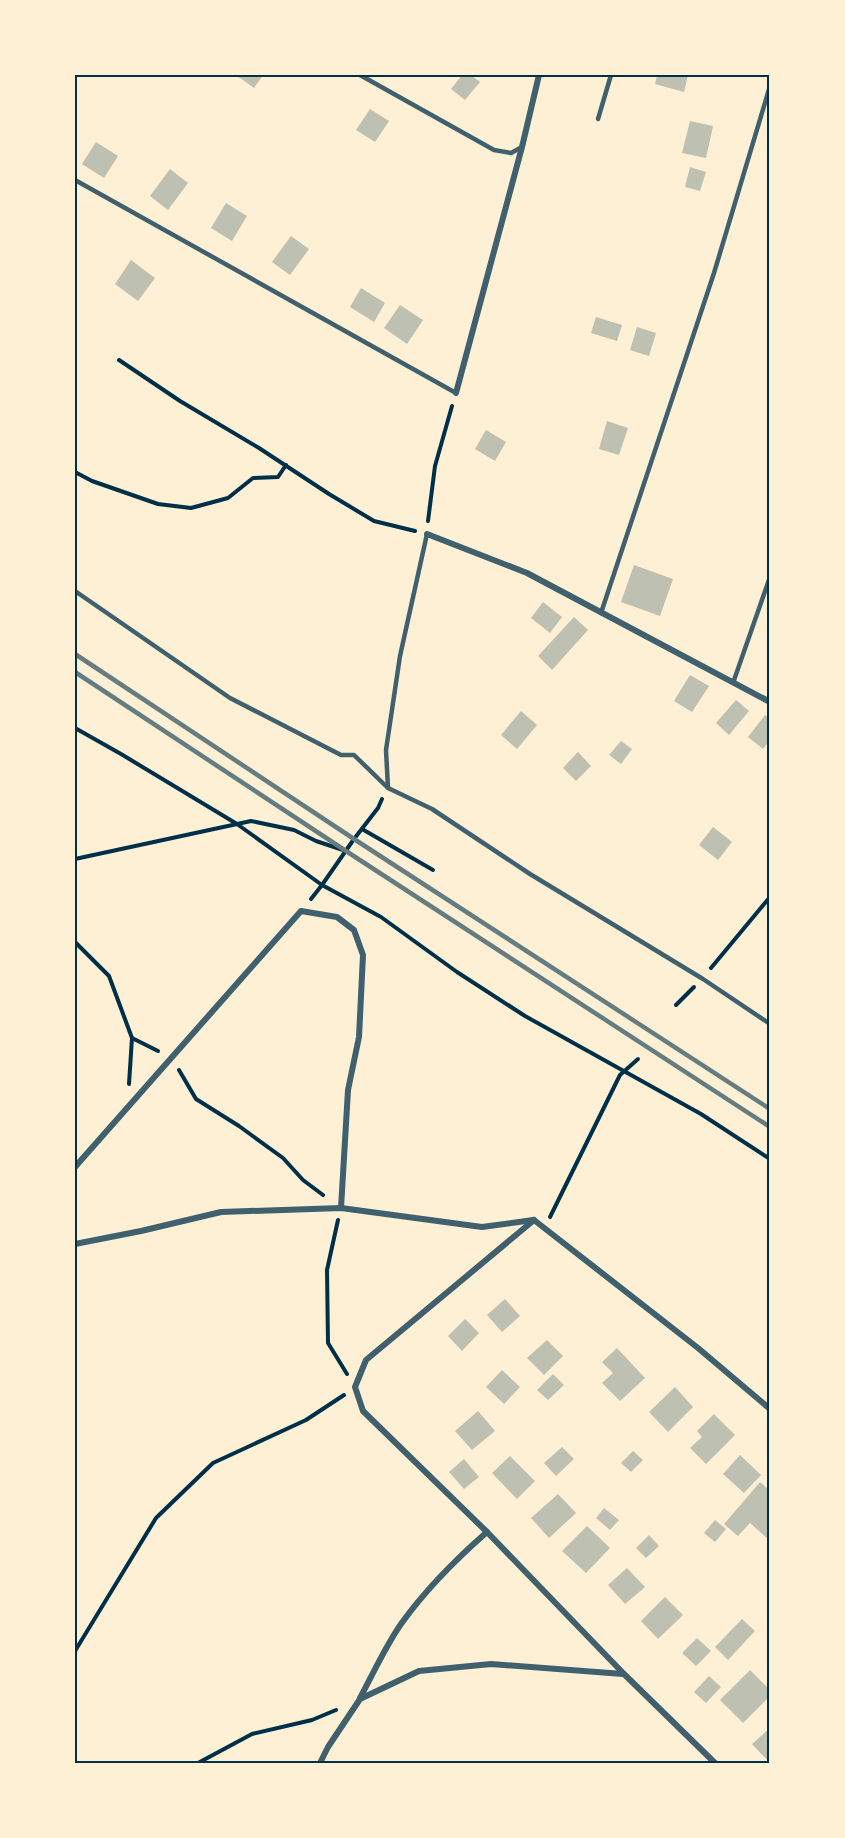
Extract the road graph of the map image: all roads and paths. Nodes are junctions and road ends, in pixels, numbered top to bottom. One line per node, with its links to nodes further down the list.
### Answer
1 (360, 75): 6 (lane)
2 (539, 75): 6 (street)
3 (611, 75): 5 (lane)
4 (770, 86): 15 (lane)
5 (598, 119)
6 (522, 147): 9 (street)
7 (75, 180): 9 (lane)
8 (119, 360): 10 (path)
9 (456, 393): 12 (path)
10 (286, 465): 11 (path); 12 (path)
11 (75, 472)
12 (427, 534): 15 (street); 19 (lane)
13 (770, 578): 16 (lane)
14 (75, 591): 19 (lane)
15 (601, 613): 16 (street)
16 (733, 683): 17 (street)
17 (770, 702)
18 (75, 728): 20 (path)
19 (388, 788): 21 (path); 29 (lane)
20 (237, 824): 22 (path); 23 (path); 25 (path)
21 (362, 829): 22 (path); 24 (path)
22 (346, 851): 25 (path)
23 (75, 858)
24 (433, 870)
25 (322, 885): 27 (path); 35 (path)
26 (770, 897): 29 (path)
27 (301, 911): 33 (street); 39 (street)
28 (75, 942): 32 (path)
29 (703, 979): 30 (path); 31 (lane)
30 (676, 1005)
31 (770, 1024)
32 (132, 1038): 33 (path); 36 (path)
33 (172, 1058): 36 (street); 39 (path)
34 (638, 1059): 35 (path)
35 (624, 1072): 37 (path); 40 (path)
36 (127, 1108): 38 (street)
37 (770, 1159)
38 (75, 1167)
39 (341, 1208): 40 (street); 41 (street); 42 (path)
40 (534, 1220): 42 (street); 43 (street)
41 (75, 1245)
42 (355, 1387): 44 (street); 45 (path)
43 (770, 1409)
44 (487, 1532): 46 (street); 47 (street)
45 (75, 1651)
46 (624, 1674): 47 (street); 50 (street)
47 (360, 1699): 48 (path); 49 (street)
48 (198, 1763)
49 (320, 1763)
50 (715, 1763)

